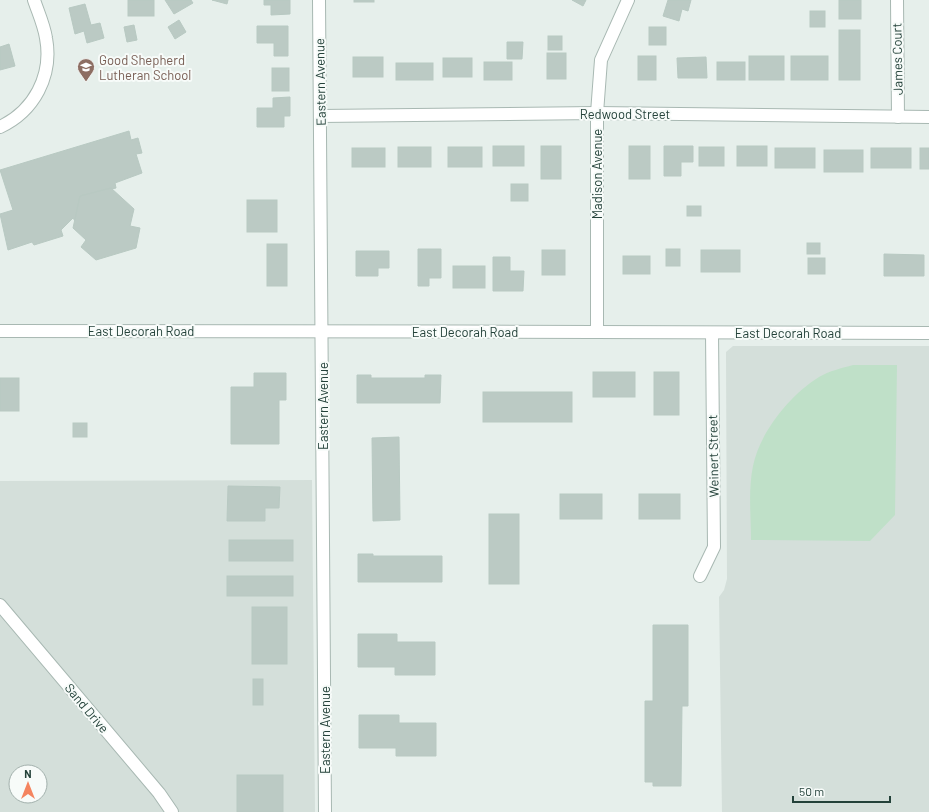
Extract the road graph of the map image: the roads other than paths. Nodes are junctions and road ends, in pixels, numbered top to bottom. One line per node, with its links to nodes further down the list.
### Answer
1 (34, 0): 9 (street)
2 (319, 0): 6 (street, Eastern Avenue)
3 (628, 0): 5 (street, Madison Avenue)
4 (897, 0): 7 (street, James Court)
5 (597, 113): 6 (street, Redwood Street); 7 (street, Redwood Street); 11 (street, Madison Avenue)
6 (320, 116): 12 (street, Eastern Avenue)
7 (898, 117): 8 (street, Redwood Street)
8 (929, 117)
9 (0, 127)
10 (0, 331): 12 (street, East Decorah Road)
11 (597, 331): 12 (street, East Decorah Road); 13 (street, East Decorah Road)
12 (322, 332): 18 (street, Eastern Avenue)
13 (712, 333): 14 (street, East Decorah Road); 15 (street, Weinert Street)
14 (929, 333)
15 (700, 576)
16 (0, 605): 17 (street, Sand Drive)
17 (172, 812)
18 (325, 812)

